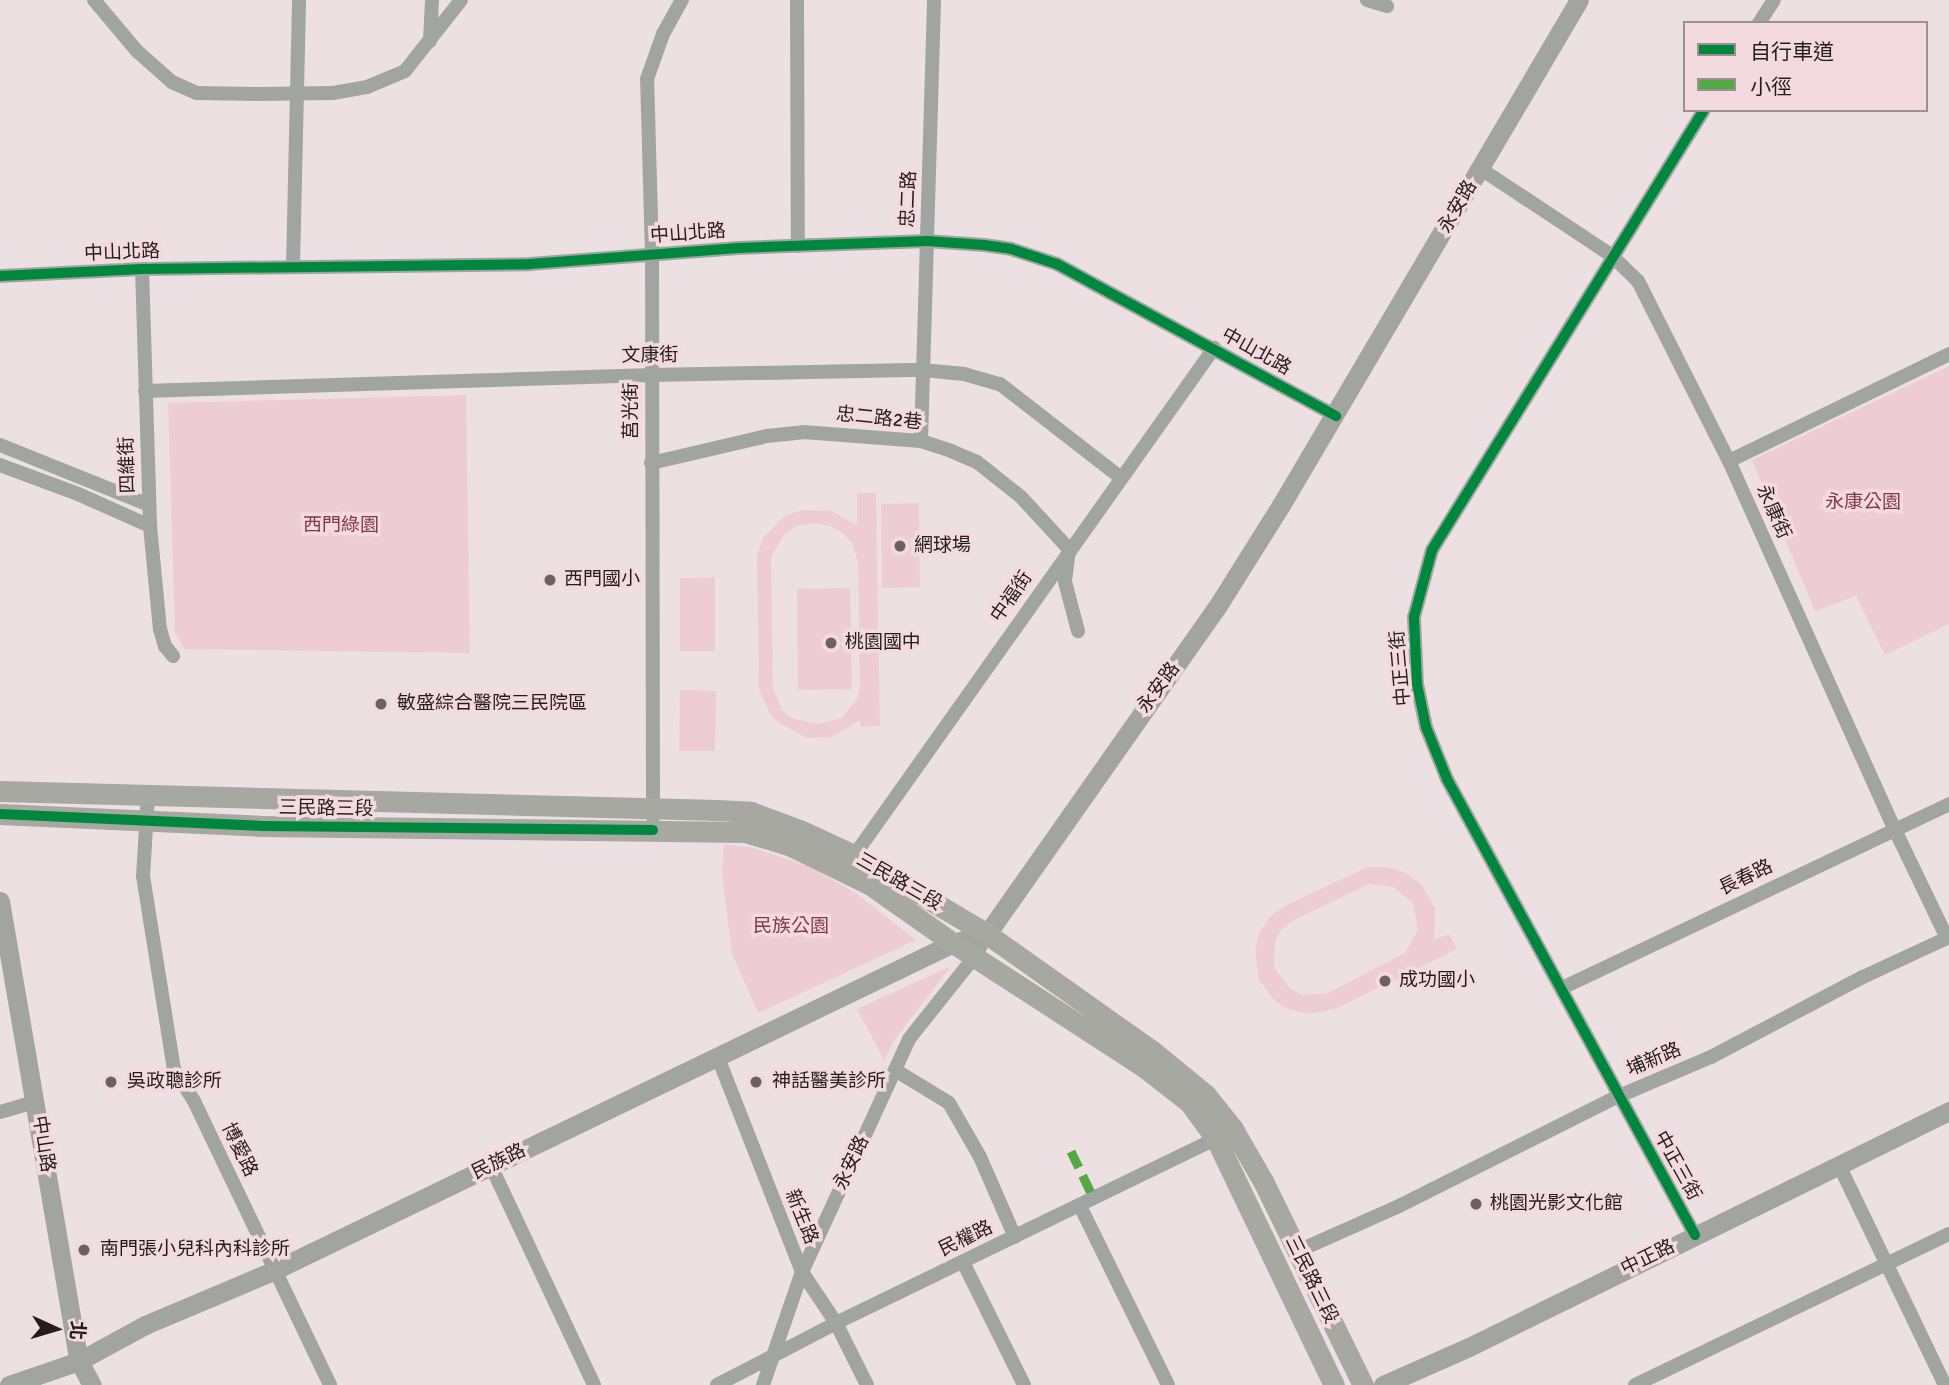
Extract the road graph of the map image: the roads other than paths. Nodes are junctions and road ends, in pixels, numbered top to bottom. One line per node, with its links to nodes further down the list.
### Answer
1 (94, 0): 14 (street)
2 (299, 0): 14 (street)
3 (432, 0): 13 (street)
4 (461, 0): 13 (street)
5 (682, 0): 19 (street, 莒光街)
6 (797, 0): 18 (street)
7 (934, 0): 17 (street, 忠二路)
8 (1367, 0): 11 (street)
9 (1579, 0): 16 (main road, 永安路)
10 (1774, 0): 12 (street)
11 (1387, 6)
12 (1760, 21)
13 (430, 41): 14 (street)
14 (297, 94): 21 (street)
15 (1703, 112): 20 (street, 中正三街)
16 (1481, 169): 20 (street, 永康街); 29 (main road, 永安路)
17 (926, 241): 18 (street, 中山北路); 24 (street, 中山北路); 26 (street, 忠二路)
18 (798, 246): 19 (street, 中山北路)
19 (652, 254): 21 (street, 中山北路); 27 (street, 莒光街)
20 (1611, 256): 32 (street, 永康街); 54 (street, 中正三街)
21 (293, 267): 22 (street, 中山北路)
22 (142, 269): 23 (street, 中山北路); 28 (street, 四維街)
23 (0, 276)
24 (1214, 348): 29 (street, 中山北路); 35 (street, 中福街)
25 (1949, 354): 32 (street)
26 (923, 370): 27 (street, 文康街); 30 (street, 忠二路); 35 (street, 文康街)
27 (652, 375): 28 (street, 文康街); 33 (street, 莒光街)
28 (145, 391): 36 (street, 四維街)
29 (1336, 416): 50 (main road, 永安路)
30 (921, 441): 33 (street, 忠二路2巷); 38 (street, 忠二路2巷)
31 (0, 444): 36 (street)
32 (1729, 461): 47 (street, 永康街)
33 (652, 463): 45 (street, 莒光街)
34 (0, 465): 37 (street)
35 (1121, 478): 38 (street, 中福街)
36 (149, 505): 37 (street, 四維街)
37 (150, 526): 40 (street, 四維街)
38 (1069, 549): 39 (street); 48 (street, 中福街)
39 (1079, 631)
40 (173, 656)
41 (0, 791): 42 (main road, 三民路三段)
42 (148, 795): 45 (main road, 三民路三段); 46 (street, 博愛路)
43 (1949, 804): 47 (street, 長春路)
44 (0, 814): 46 (main road, 三民路三段)
45 (653, 819): 46 (main road, 三民路三段); 48 (main road, 三民路三段)
46 (146, 822): 71 (street, 博愛路)
47 (1895, 830): 51 (street, 永康街); 54 (street, 長春路)
48 (849, 863): 50 (main road, 三民路三段); 52 (main road, 三民路三段)
49 (0, 901): 58 (main road, 中山路)
50 (987, 934): 52 (main road, 民族路); 53 (street, 永安路); 61 (main road, 三民路三段)
51 (1948, 938): 57 (street, 埔新路)
52 (953, 943): 53 (main road, 三民路三段); 55 (main road, 民族路)
53 (975, 956): 56 (street, 永安路); 61 (main road, 三民路三段)
54 (1562, 988): 57 (street, 中正三街)
55 (717, 1055): 63 (main road, 民族路); 72 (street, 新生路)
56 (895, 1070): 67 (street); 72 (street, 永安路)
57 (1619, 1096): 66 (street, 中正三街); 68 (street, 埔新路)
58 (37, 1102): 60 (street); 75 (main road, 中山路)
59 (1949, 1111): 62 (main road, 中正路)
60 (0, 1112)
61 (1224, 1134): 64 (street, 民權路); 68 (main road, 三民路三段); 85 (main road, 三民路三段)
62 (1839, 1165): 66 (main road, 中正路); 70 (street)
63 (491, 1166): 71 (main road, 民族路); 79 (street)
64 (1080, 1206): 67 (street, 民權路); 84 (street)
65 (1949, 1234): 70 (street)
66 (1695, 1235): 87 (main road, 中正路)
67 (1015, 1237): 69 (street, 民權路)
68 (1297, 1251): 86 (main road, 三民路三段)
69 (963, 1262): 73 (street, 民權路); 83 (street)
70 (1887, 1265): 88 (street); 89 (street)
71 (275, 1270): 75 (main road, 民族路); 78 (street, 博愛路)
72 (802, 1272): 73 (street, 新生路); 74 (street, 永安路)
73 (836, 1323): 74 (street, 民權路); 82 (street, 新生路)
74 (775, 1357): 80 (street, 民權路); 81 (street, 永安路)
75 (79, 1361): 76 (main road, 民族路); 77 (main road, 中山路)
76 (9, 1385)
77 (92, 1385)
78 (330, 1385)
79 (594, 1385)
80 (717, 1385)
81 (763, 1385)
82 (867, 1385)
83 (1024, 1385)
84 (1168, 1385)
85 (1334, 1385)
86 (1363, 1385)
87 (1383, 1385)
88 (1635, 1385)
89 (1945, 1385)

